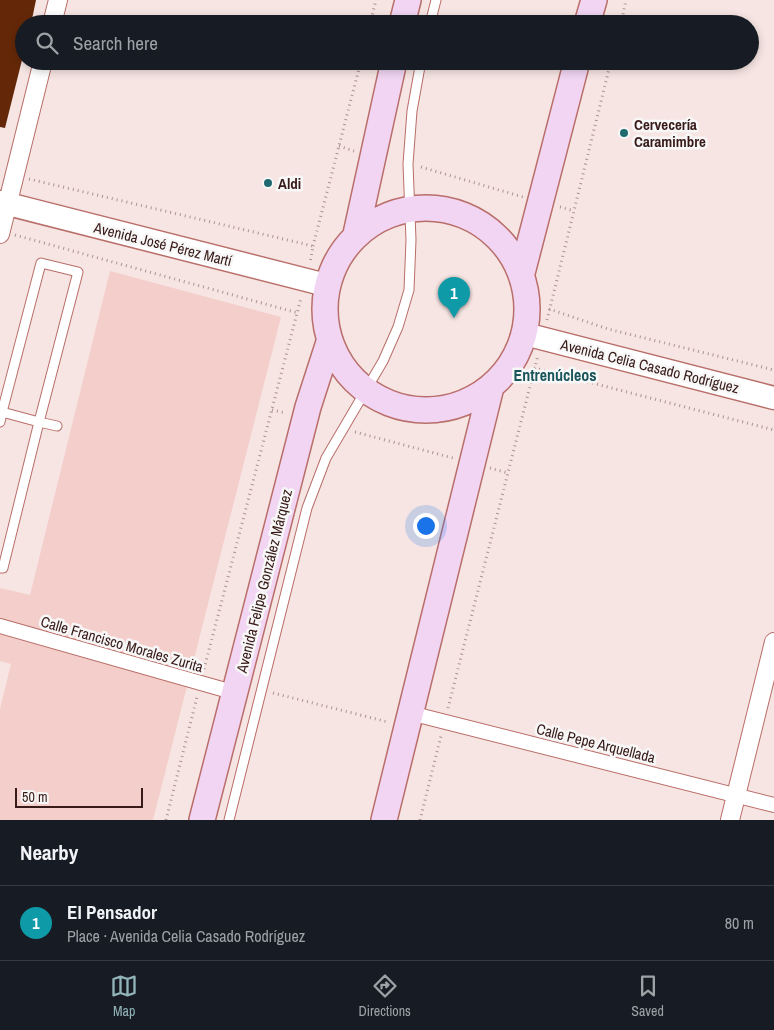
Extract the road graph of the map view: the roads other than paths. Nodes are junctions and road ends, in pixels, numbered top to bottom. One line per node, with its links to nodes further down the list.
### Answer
1 (58, 0): 5 (street)
2 (408, 0): 6 (main road)
3 (436, 0): 7 (lane)
4 (594, 0): 8 (main road)
5 (54, 15)
6 (404, 15)
7 (432, 15)
8 (590, 15)
9 (41, 70): 13 (street)
10 (392, 70): 16 (main road)
11 (419, 70): 14 (lane)
12 (575, 70): 17 (main road)
13 (3, 205): 15 (street); 18 (street, Avenida José Pérez Martí)
14 (409, 209): 16 (main road); 17 (main road); 22 (lane)
15 (0, 232)
16 (356, 234): 18 (main road)
17 (522, 273): 19 (main road)
18 (316, 283): 20 (main road)
19 (534, 336): 21 (main road); 23 (street, Avenida Celia Casado Rodríguez)
20 (329, 342): 22 (main road); 31 (main road, Avenida Felipe González Márquez)
21 (491, 387): 22 (main road); 32 (main road)
22 (364, 391): 36 (lane)
23 (774, 398)
24 (1, 412): 25 (lane); 26 (lane); 26 (lane)
25 (0, 422)
26 (39, 422): 27 (lane); 28 (lane)
27 (56, 426)
28 (0, 568)
29 (0, 626): 31 (street, Calle Francisco Morales Zurita)
30 (774, 642): 33 (street)
31 (236, 693): 35 (main road, Avenida Felipe González Márquez)
32 (410, 714): 33 (street, Calle Pepe Arquellada); 37 (main road)
33 (736, 795): 34 (street, Calle Pepe Arquellada); 38 (street)
34 (774, 805)
35 (202, 820)
36 (229, 820)
37 (384, 820)
38 (730, 820)

